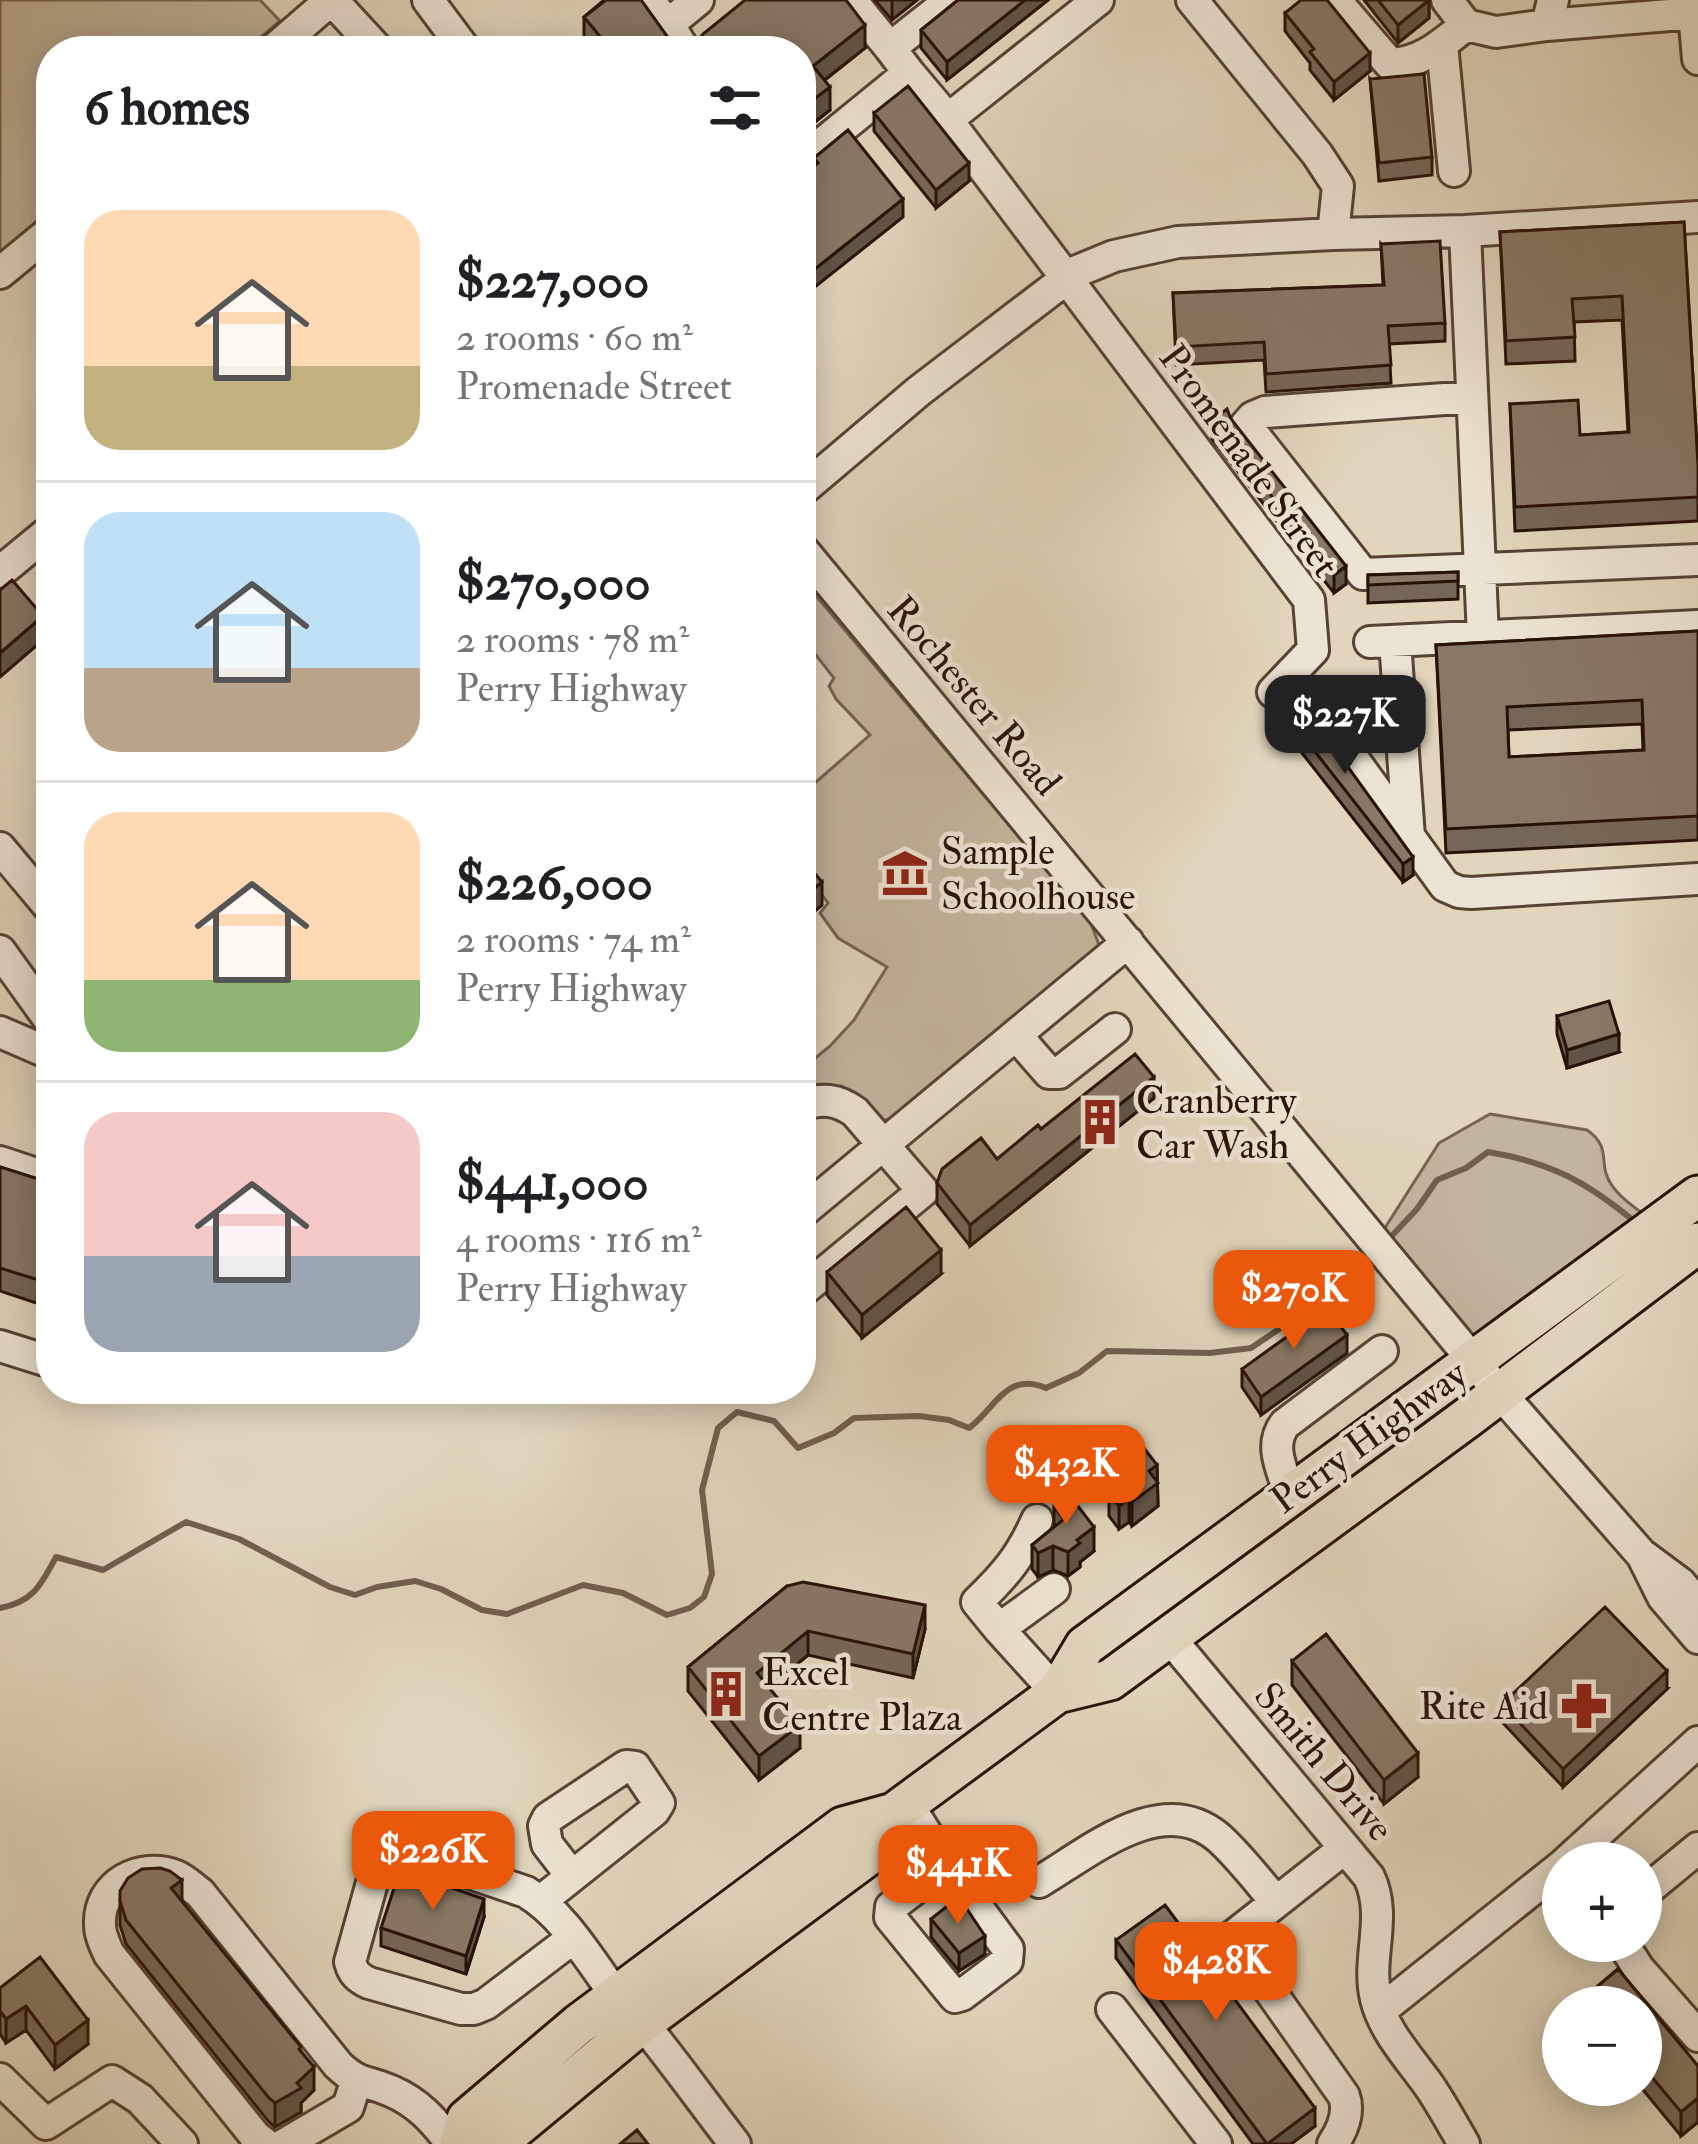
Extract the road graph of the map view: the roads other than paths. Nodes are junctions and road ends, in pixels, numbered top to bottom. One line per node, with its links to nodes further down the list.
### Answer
1 (331, 0): 14 (street); 15 (street)
2 (428, 0): 16 (street)
3 (648, 0): 17 (street)
4 (698, 0): 18 (street)
5 (851, 0): 19 (street, Promenade Street)
6 (951, 0): 19 (street)
7 (1098, 0): 22 (street)
8 (1192, 0): 27 (street)
9 (1335, 0): 13 (street)
10 (1447, 0): 13 (street)
11 (1550, 12): 12 (street); 13 (street)
12 (1696, 12): 20 (street)
13 (1454, 34): 24 (street)
14 (289, 36)
15 (365, 36)
16 (455, 36)
17 (676, 36)
18 (678, 36)
19 (890, 48): 21 (street, Promenade Street)
20 (1698, 59)
21 (909, 73): 22 (street, Promenade Street); 23 (street)
22 (947, 120): 30 (street, Promenade Street)
23 (816, 148)
24 (1454, 171)
25 (1698, 217): 26 (street)
26 (1465, 231): 27 (street); 31 (street)
27 (1333, 234): 30 (street)
28 (36, 243): 29 (street)
29 (0, 273)
30 (1066, 279): 32 (street); 40 (street, Promenade Street)
31 (1472, 398): 36 (street); 36 (street)
32 (816, 477)
33 (36, 542): 37 (street)
34 (1698, 560): 36 (street)
35 (816, 566): 46 (street, Rochester Road)
36 (1480, 567): 39 (street)
37 (0, 572)
38 (1698, 626): 39 (street)
39 (1484, 637): 41 (street)
40 (1273, 692)
41 (1398, 696): 42 (street); 42 (street)
42 (1408, 837): 44 (street)
43 (0, 848): 45 (street)
44 (1698, 879)
45 (36, 891)
46 (1128, 942): 51 (street); 64 (street, Rochester Road)
47 (0, 951): 48 (street)
48 (36, 1001)
49 (1115, 1029): 51 (street)
50 (0, 1032): 52 (street)
51 (1016, 1034): 54 (street)
52 (36, 1048)
53 (816, 1100): 54 (street)
54 (884, 1146): 58 (street); 60 (street)
55 (0, 1162): 56 (street)
56 (36, 1174)
57 (1698, 1196): 64 (main road, Perry Highway)
58 (816, 1201)
59 (1686, 1252): 65 (main road, Perry Highway)
60 (816, 1280)
61 (0, 1346): 63 (street)
62 (1382, 1351): 66 (street)
63 (36, 1357)
64 (1474, 1360): 65 (street, Rochester Road); 66 (main road, Perry Highway)
65 (1500, 1393): 68 (street, Rochester Road); 72 (main road, Perry Highway)
66 (1290, 1495): 74 (main road, Perry Highway)
67 (1037, 1520): 71 (street)
68 (1641, 1554): 70 (street); 73 (street)
69 (1054, 1589): 71 (street)
70 (1698, 1604)
71 (999, 1629): 74 (street)
72 (1169, 1637): 74 (main road, Perry Highway); 78 (street, Smith Drive)
73 (1698, 1638)
74 (1057, 1694): 76 (main road, Perry Highway)
75 (1698, 1742): 77 (street)
76 (900, 1808): 80 (street); 90 (main road, Perry Highway)
77 (1592, 1842)
78 (1346, 1848): 86 (street); 91 (street, Smith Drive)
79 (1698, 1848): 82 (street)
80 (946, 1865)
81 (571, 1875): 85 (street)
82 (1662, 1878)
83 (1040, 1882): 86 (street)
84 (1542, 1884): 91 (street)
85 (541, 1901): 87 (street); 87 (street)
86 (1276, 1902): 102 (street)
87 (573, 1938): 90 (street)
88 (1635, 1962): 92 (street)
89 (1112, 2008): 101 (street)
90 (630, 2009): 98 (main road, Perry Highway); 99 (main road, Perry Highway); 100 (street)
91 (1380, 2011): 103 (street, Smith Drive)
92 (1698, 2036)
93 (0, 2079): 95 (street)
94 (356, 2082): 96 (street); 97 (street); 98 (street)
95 (182, 2144)
96 (265, 2144)
97 (286, 2144)
98 (456, 2144)
99 (496, 2144)
100 (735, 2144)
101 (1216, 2144)
102 (1333, 2144)
103 (1464, 2144)

